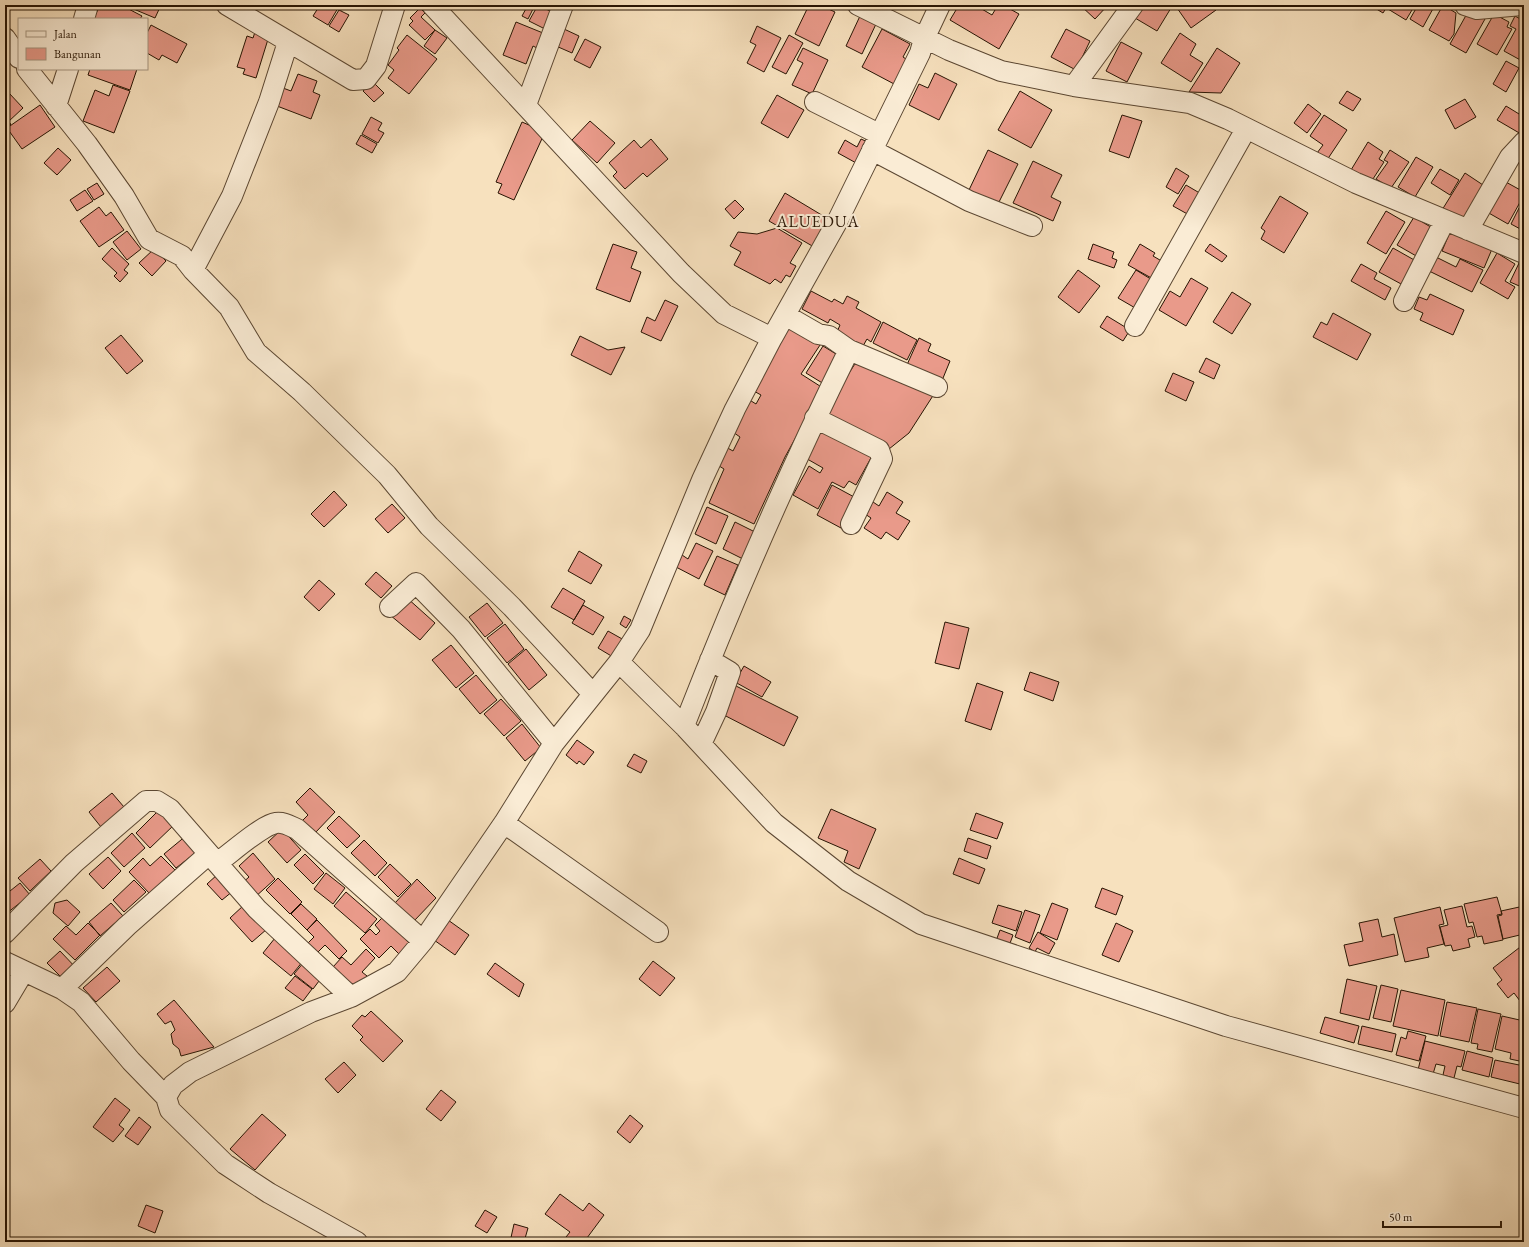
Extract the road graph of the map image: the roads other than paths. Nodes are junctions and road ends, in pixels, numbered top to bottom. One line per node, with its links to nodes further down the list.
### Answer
1 (88, 5): 11 (street)
2 (227, 5): 14 (street)
3 (395, 5): 14 (street)
4 (432, 5): 20 (street)
5 (563, 5): 20 (street)
6 (858, 5): 13 (street)
7 (940, 5): 13 (street)
8 (1133, 5): 18 (street)
9 (1465, 5): 10 (street)
10 (1522, 6)
11 (84, 18)
12 (5, 38): 15 (street)
13 (924, 39): 18 (street); 23 (street)
14 (288, 42): 29 (street)
15 (18, 57)
16 (28, 70): 21 (street)
17 (68, 70): 21 (street)
18 (1074, 86): 22 (street)
19 (816, 102): 23 (street)
20 (526, 104): 33 (street)
21 (56, 106): 29 (street)
22 (1246, 129): 25 (street); 32 (street)
23 (876, 142): 26 (street); 31 (street)
24 (1524, 142): 27 (street)
25 (1445, 220): 27 (street); 30 (street)
26 (1032, 226)
27 (1468, 230): 28 (street)
28 (1524, 253)
29 (193, 270): 41 (street)
30 (1404, 301)
31 (785, 314): 33 (street); 34 (street)
32 (1135, 326)
33 (772, 338): 40 (street)
34 (849, 350): 35 (street); 36 (street)
35 (937, 387)
36 (815, 418): 37 (street); 39 (street)
37 (850, 524)
38 (390, 607): 43 (street)
39 (710, 660): 42 (street); 44 (street)
40 (619, 662): 41 (street); 42 (street)
41 (593, 694): 43 (street)
42 (684, 726): 44 (street)
43 (554, 743): 45 (street)
44 (701, 744): 56 (street)
45 (504, 823): 47 (street); 49 (street)
46 (213, 859): 48 (street); 49 (street); 52 (street); 53 (street)
47 (658, 932)
48 (5, 933)
49 (423, 941): 53 (street)
50 (5, 962): 51 (street)
51 (24, 971): 52 (street); 54 (street)
52 (62, 989): 55 (street)
53 (351, 997): 55 (street)
54 (5, 1003)
55 (166, 1097): 57 (street)
56 (1524, 1108)
57 (357, 1242)

